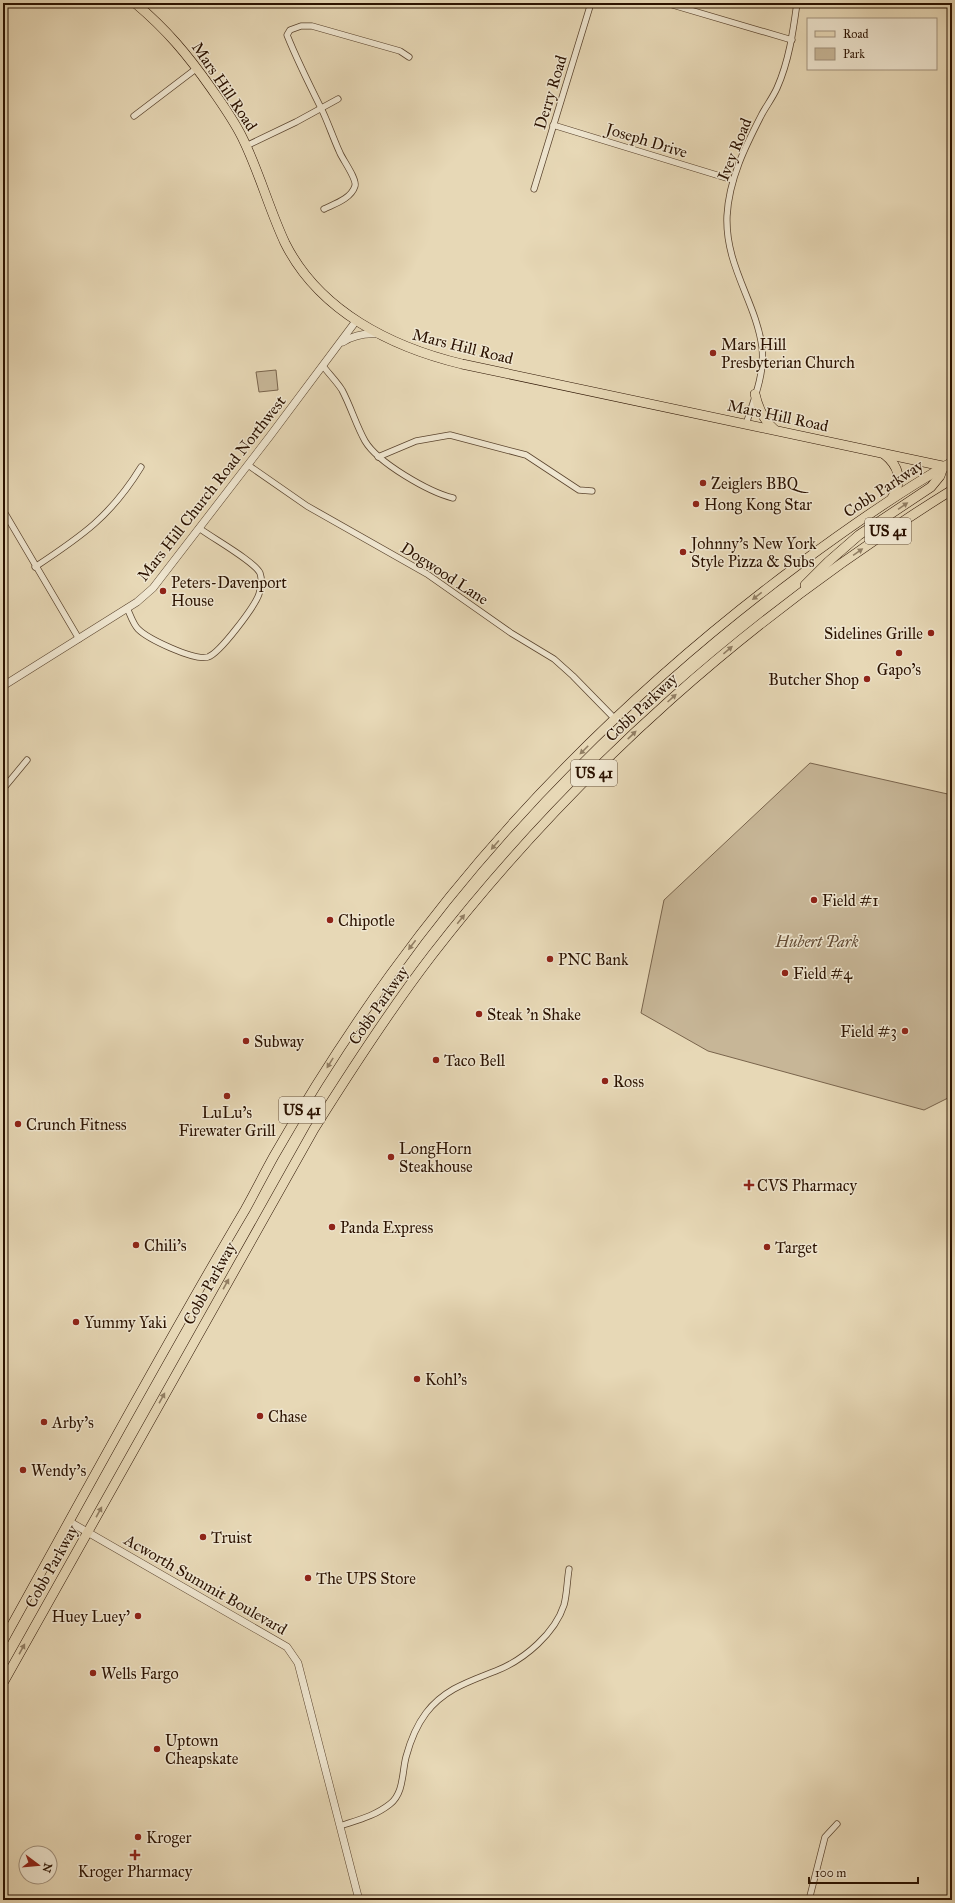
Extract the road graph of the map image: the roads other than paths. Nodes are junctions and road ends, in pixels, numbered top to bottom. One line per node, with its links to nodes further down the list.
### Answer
1 (135, 3): 7 (main road, Mars Hill Road)
2 (591, 3): 11 (street, Derry Road)
3 (666, 3): 5 (street)
4 (796, 3): 5 (street, Ivey Road)
5 (792, 40): 13 (street, Ivey Road)
6 (409, 57): 9 (street)
7 (197, 68): 10 (street); 12 (main road, Mars Hill Road)
8 (338, 99): 9 (street)
9 (321, 108): 12 (street); 15 (street)
10 (134, 116)
11 (553, 125): 13 (street, Joseph Drive); 14 (street, Derry Road)
12 (246, 146): 16 (main road, Mars Hill Road)
13 (733, 180): 20 (street, Ivey Road)
14 (534, 188)
15 (324, 209)
16 (356, 321): 17 (main road, Mars Hill Road); 18 (street, Mars Hill Church Road Northwest)
17 (379, 334): 18 (street); 21 (main road, Mars Hill Road)
18 (338, 346): 19 (street, Mars Hill Church Road Northwest)
19 (322, 366): 24 (street); 26 (street, Mars Hill Church Road Northwest)
20 (755, 394): 21 (street, Ivey Road); 22 (main road)
21 (746, 424): 22 (main road, Mars Hill Road)
22 (775, 430): 23 (main road, Mars Hill Road)
23 (882, 453): 28 (main road, Mars Hill Road); 32 (main road)
24 (378, 457): 30 (street); 31 (street)
25 (952, 462): 28 (main road, Cobb Parkway / US 41)
26 (248, 465): 34 (street, Mars Hill Church Road Northwest); 40 (street, Dogwood Lane)
27 (141, 467): 35 (street)
28 (948, 468): 32 (main road, Cobb Parkway / US 41); 36 (main road, one-way to 28)
29 (952, 490): 36 (main road, Cobb Parkway / US 41, one-way to 29)
30 (592, 492)
31 (453, 498)
32 (891, 500): 40 (main road, Cobb Parkway / US 41, one-way to 40)
33 (3, 510): 35 (street)
34 (199, 528): 37 (street, Mars Hill Church Road Northwest); 37 (street)
35 (35, 567): 38 (street)
36 (792, 600): 44 (main road, Cobb Parkway / US 41, one-way to 36)
37 (127, 608): 38 (street, Mars Hill Church Road Northwest)
38 (79, 639): 39 (street, Mars Hill Church Road Northwest)
39 (3, 686)
40 (615, 719): 43 (main road, Cobb Parkway / US 41, one-way to 43)
41 (27, 760): 42 (street)
42 (3, 789)
43 (70, 1522): 44 (street, Acworth Summit Boulevard); 46 (main road, Cobb Parkway / US 41)
44 (88, 1532): 47 (main road, Cobb Parkway / US 41, one-way to 44); 49 (street, Acworth Summit Boulevard)
45 (569, 1569): 49 (street)
46 (3, 1641)
47 (3, 1684)
48 (837, 1824): 51 (street)
49 (340, 1826): 50 (street, Acworth Summit Boulevard)
50 (359, 1900)
51 (809, 1900)

